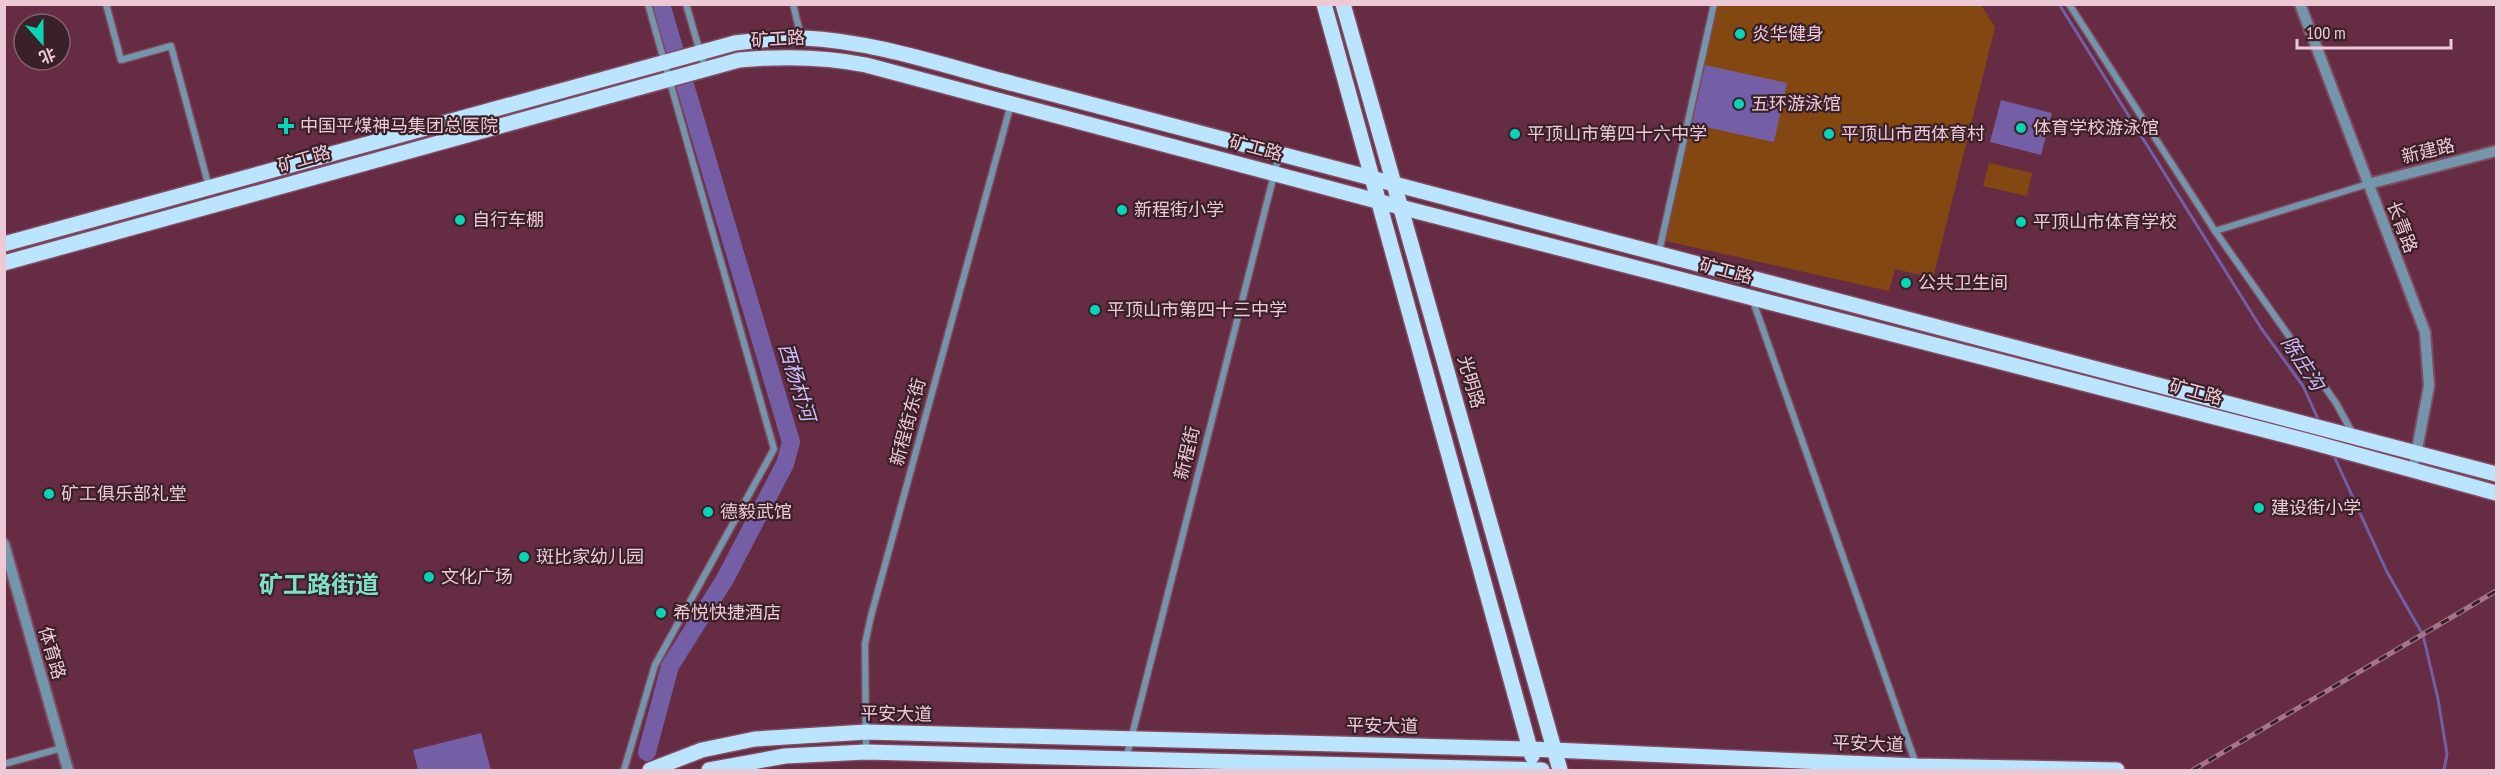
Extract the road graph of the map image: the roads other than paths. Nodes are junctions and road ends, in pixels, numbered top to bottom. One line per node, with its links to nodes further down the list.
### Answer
1 (106, 4): 22 (street)
2 (648, 4): 12 (street)
3 (686, 4): 11 (street)
4 (793, 4): 10 (street)
5 (1324, 4): 19 (main road)
6 (1343, 4): 21 (main road, 光明路)
7 (1714, 4): 27 (street)
8 (2069, 4): 25 (street)
9 (2300, 4): 20 (street, 长青路)
10 (801, 38): 11 (main road, 矿工路); 17 (main road, 矿工路)
11 (694, 53): 12 (main road, 矿工路); 13 (street)
12 (665, 61): 14 (street); 22 (main road, 矿工路)
13 (699, 71): 14 (main road, 矿工路); 15 (main road, 矿工路)
14 (670, 79): 28 (main road, 矿工路); 48 (street)
15 (1011, 104): 18 (main road, 矿工路); 37 (street, 新程街东街)
16 (2496, 151): 20 (street, 新建路)
17 (1279, 155): 18 (street, 新程街); 19 (main road, 矿工路)
18 (1274, 173): 23 (main road, 矿工路); 38 (street, 新程街)
19 (1370, 179): 21 (main road, 矿工路); 23 (main road)
20 (2368, 184): 25 (street); 31 (street, 长青路)
21 (1395, 185): 24 (main road, 光明路); 27 (main road, 矿工路)
22 (209, 188): 26 (main road, 矿工路)
23 (1377, 201): 24 (main road, 矿工路); 40 (main road)
24 (1401, 207): 29 (main road, 矿工路); 41 (main road, 光明路)
25 (2215, 231): 30 (street)
26 (4, 244)
27 (1659, 252): 30 (main road, 矿工路)
28 (4, 263)
29 (1752, 297): 32 (main road, 矿工路); 45 (street)
30 (2349, 436): 31 (main road, 矿工路); 32 (street)
31 (2417, 452): 33 (street, 长青路); 34 (main road, 矿工路)
32 (2358, 456): 33 (main road, 矿工路)
33 (2413, 469): 35 (main road, 矿工路)
34 (2496, 474)
35 (2496, 494)
36 (4, 544): 39 (street, 体育路)
37 (866, 732): 38 (main road, 平安大道); 42 (street, 新程街东街); 49 (main road, 平安大道)
38 (1130, 740): 40 (main road, 平安大道); 43 (street, 新程街)
39 (62, 748): 44 (street); 47 (street, 体育路)
40 (1530, 749): 41 (main road, 平安大道); 46 (main road)
41 (1554, 751): 45 (main road, 平安大道); 52 (main road, 光明路)
42 (866, 752): 43 (main road); 50 (main road)
43 (1126, 759): 46 (main road)
44 (4, 764)
45 (1918, 768): 53 (main road, 平安大道)
46 (1536, 770): 51 (main road)
47 (68, 771)
48 (624, 771)
49 (650, 771)
50 (709, 771)
51 (1542, 771)
52 (1560, 771)
53 (2117, 771)

